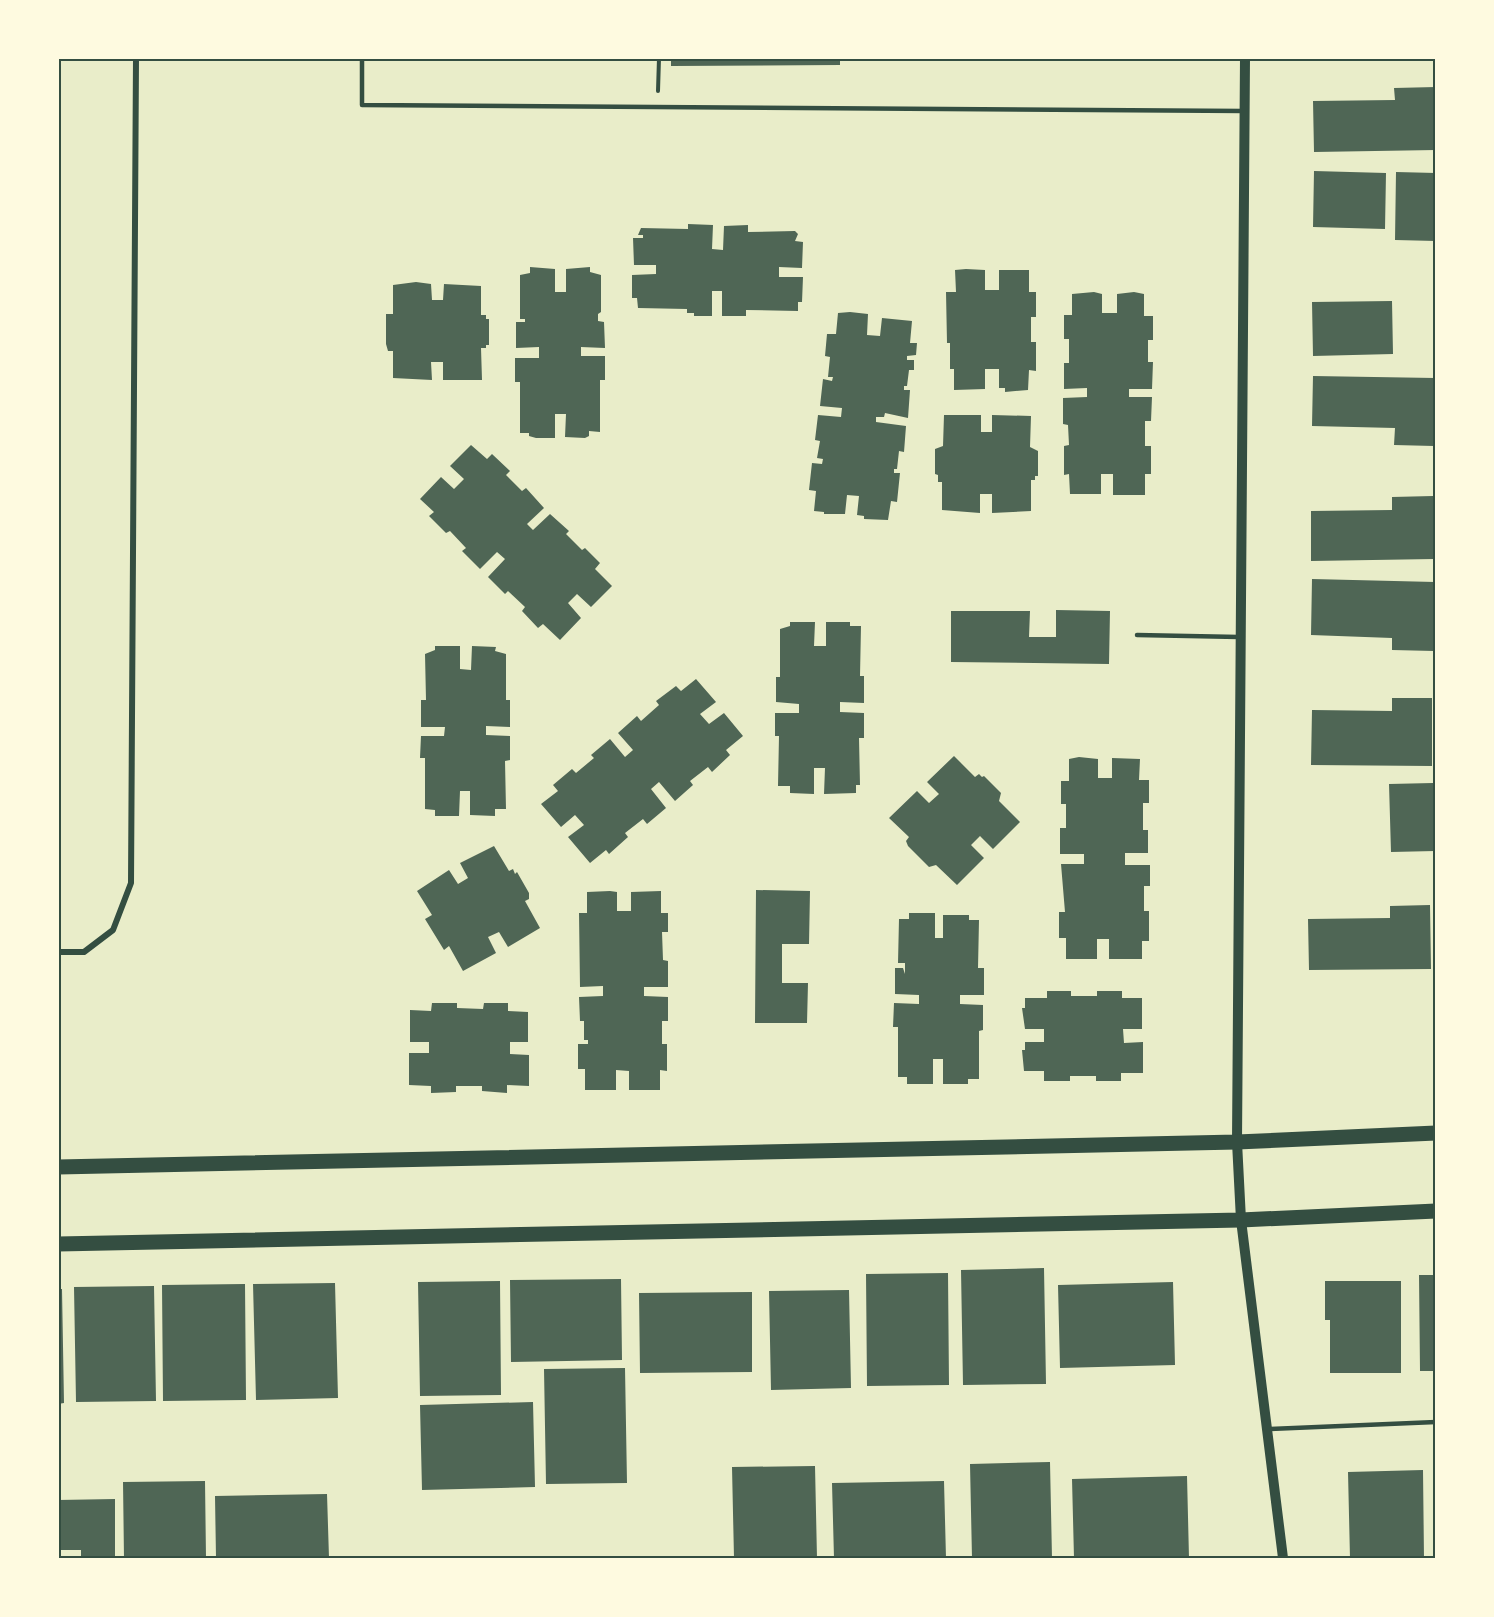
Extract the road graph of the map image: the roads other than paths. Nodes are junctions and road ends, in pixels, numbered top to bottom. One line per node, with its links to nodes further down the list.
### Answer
1 (136, 58): 7 (street)
2 (363, 58): 4 (lane)
3 (1245, 58): 4 (street)
4 (1244, 111): 6 (street)
5 (1137, 636): 6 (lane)
6 (1240, 637): 9 (street)
7 (58, 952)
8 (1436, 1133): 9 (main road)
9 (1237, 1142): 10 (main road); 12 (street)
10 (58, 1167)
11 (1436, 1211): 12 (main road)
12 (1241, 1220): 13 (main road); 15 (street)
13 (58, 1244)
14 (1436, 1422): 15 (lane)
15 (1266, 1430): 16 (street)
16 (1283, 1558)

